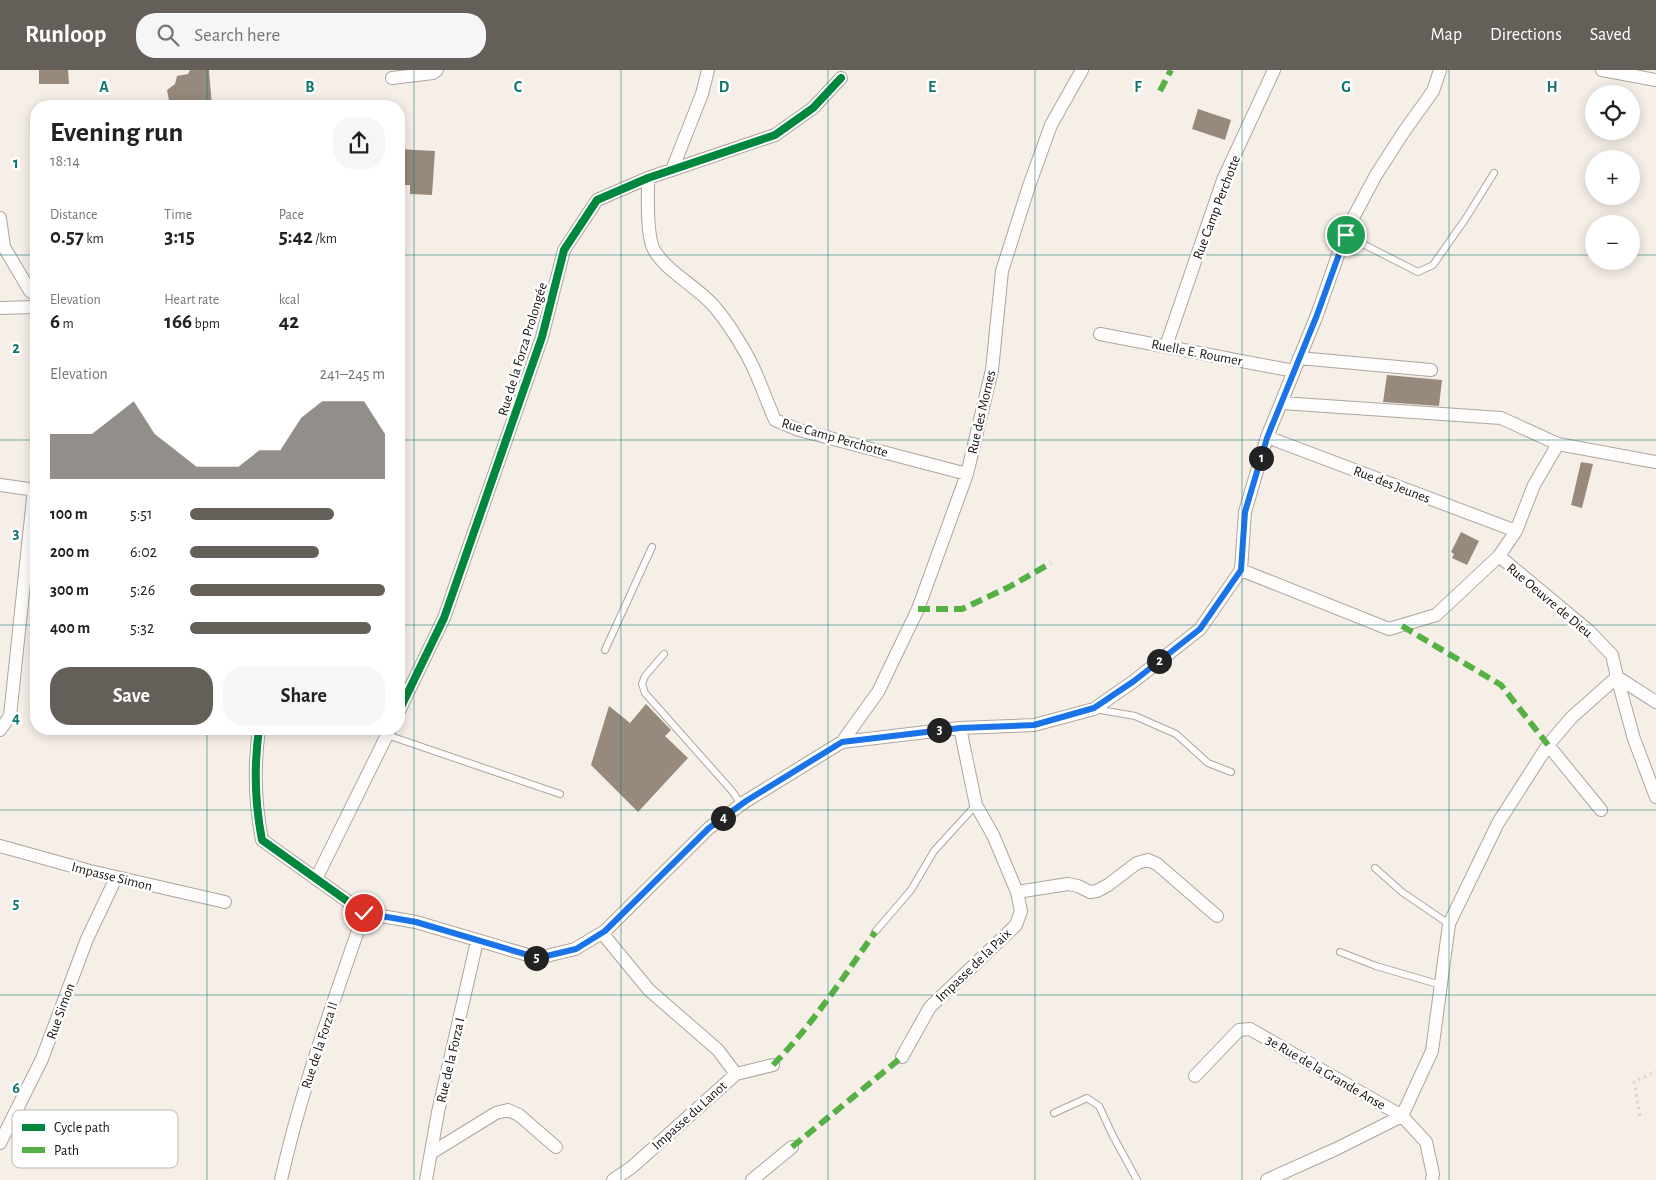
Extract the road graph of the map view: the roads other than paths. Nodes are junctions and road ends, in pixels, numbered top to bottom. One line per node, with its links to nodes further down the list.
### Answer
1 (438, 70): 8 (street)
2 (708, 70): 10 (street)
3 (1082, 70): 27 (street, Rue des Mornes)
4 (1274, 70): 19 (street, Rue Camp Perchotte)
5 (1440, 70): 14 (street)
6 (1602, 70): 9 (street)
7 (843, 74): 10 (street, Rue de la Forza Prolongée)
8 (392, 78)
9 (1656, 80)
10 (672, 170): 12 (street, Rue de la Forza Prolongée)
11 (1494, 173): 14 (lane)
12 (648, 178): 27 (street, Rue Camp Perchotte); 38 (street, Rue de la Forza Prolongée)
13 (0, 218): 15 (street)
14 (1346, 235): 20 (street)
15 (30, 292)
16 (30, 307): 17 (street)
17 (0, 308)
18 (1100, 334): 19 (street, Ruelle E. Roumer)
19 (1166, 346): 22 (street, Ruelle E. Roumer)
20 (1299, 358): 21 (street); 22 (street)
21 (1431, 370)
22 (1294, 371): 23 (street)
23 (1282, 403): 24 (street); 25 (street)
24 (1267, 438): 30 (street, Rue des Jeunes); 34 (street)
25 (1558, 444): 26 (street); 30 (street)
26 (1656, 462)
27 (967, 474): 46 (street, Rue des Mornes)
28 (0, 484): 29 (street)
29 (30, 489)
30 (1516, 531): 33 (street)
31 (30, 535): 42 (street)
32 (652, 547): 35 (lane)
33 (1499, 556): 34 (street, Rue Oeuvre de Dieu); 37 (street, Rue Oeuvre de Dieu)
34 (1241, 570): 40 (street)
35 (605, 650)
36 (664, 654): 51 (lane)
37 (1617, 677): 39 (street); 47 (street); 50 (street, Rue Oeuvre de Dieu)
38 (405, 699)
39 (1656, 702)
40 (1094, 708): 41 (street); 48 (lane)
41 (960, 728): 46 (street); 52 (street, Impasse de la Paix)
42 (0, 730)
43 (258, 735): 57 (street)
44 (387, 735): 57 (street)
45 (396, 735): 49 (lane)
46 (842, 742): 51 (street)
47 (1548, 745): 53 (street); 62 (street)
48 (1231, 772)
49 (560, 794)
50 (1656, 797)
51 (741, 804): 64 (street)
52 (976, 805): 58 (street, Impasse de la Paix); 63 (lane)
53 (1601, 810)
54 (0, 846): 56 (street, Impasse Simon)
55 (1375, 868): 62 (lane)
56 (116, 878): 59 (street, Impasse Simon); 72 (street, Rue Simon)
57 (316, 879): 60 (street)
58 (1017, 892): 61 (street); 68 (street, Impasse de la Paix)
59 (225, 902)
60 (364, 913): 65 (street); 80 (street, Rue de la Forza II)
61 (1217, 916)
62 (1450, 924): 67 (street)
63 (875, 932)
64 (602, 933): 65 (street); 70 (street)
65 (477, 941): 79 (street, Rue de la Forza I)
66 (1340, 952): 67 (lane)
67 (1441, 985): 74 (street)
68 (902, 1058)
69 (773, 1065): 70 (street, Impasse du Lanot)
70 (736, 1074): 82 (street, Impasse du Lanot)
71 (1195, 1076): 74 (street, 3e Rue de la Grande Anse)
72 (16, 1110)
73 (1054, 1113): 84 (lane)
74 (1402, 1116): 85 (street); 86 (street, 3e Rue de la Grande Anse)
75 (12, 1118): 76 (street, Rue Simon)
76 (0, 1142)
77 (792, 1146): 83 (street)
78 (556, 1147): 79 (street)
79 (431, 1153): 81 (street, Rue de la Forza I)
80 (281, 1180)
81 (426, 1180)
82 (613, 1180)
83 (752, 1180)
84 (1137, 1180)
85 (1266, 1180)
86 (1432, 1180)

